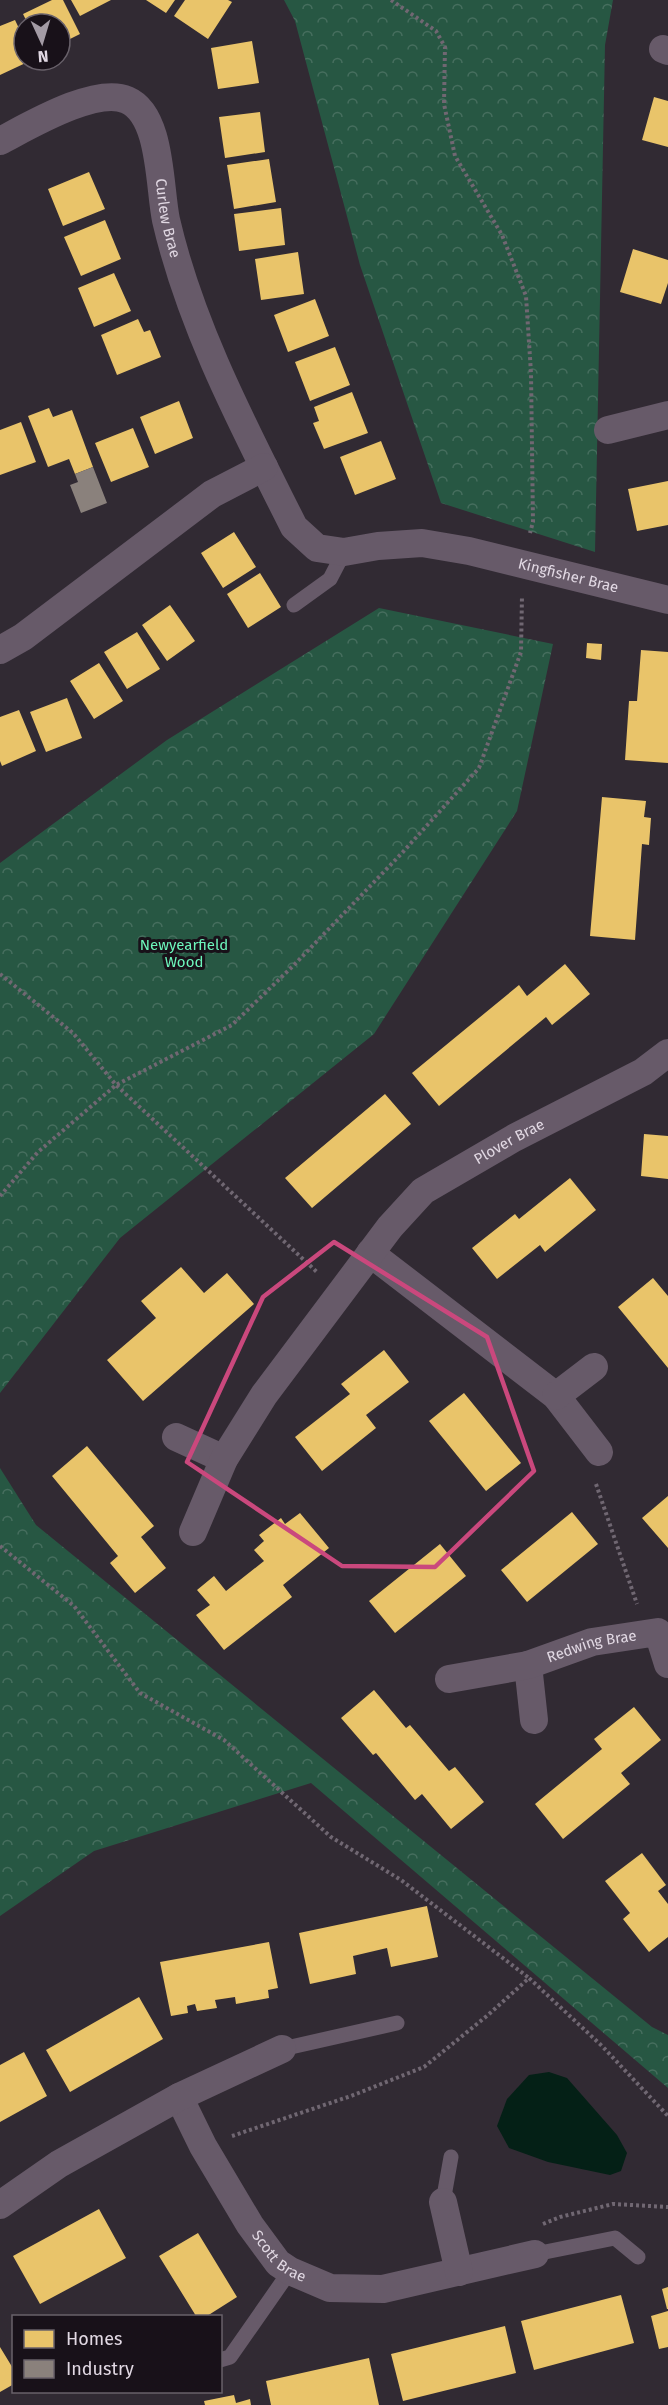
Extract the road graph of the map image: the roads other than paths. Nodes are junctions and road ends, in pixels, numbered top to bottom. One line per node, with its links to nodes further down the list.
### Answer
1 (0, 141): 4 (street, Curlew Brae)
2 (668, 415): 3 (street)
3 (608, 430)
4 (264, 467): 6 (street, Curlew Brae); 9 (street)
5 (469, 551): 6 (street, Curlew Brae); 7 (street, Kingfisher Brae)
6 (344, 552): 8 (lane)
7 (668, 600)
8 (294, 604)
9 (0, 650)
10 (668, 1053): 11 (street, Plover Brae)
11 (370, 1254): 13 (street); 16 (street, Plover Brae)
12 (594, 1367): 13 (street)
13 (556, 1396): 15 (street)
14 (176, 1437): 16 (street)
15 (599, 1452)
16 (224, 1458): 17 (street, Plover Brae)
17 (193, 1532)
18 (657, 1629): 19 (street, Redwing Brae); 20 (street, Redwing Brae)
19 (668, 1664)
20 (528, 1665): 21 (street, Redwing Brae); 22 (street, Redwing Brae)
21 (449, 1679)
22 (534, 1720)
23 (397, 2023): 24 (lane)
24 (282, 2049): 25 (street)
25 (179, 2097): 28 (street); 31 (street, Scott Brae)
26 (451, 2157): 27 (lane)
27 (443, 2202): 32 (street)
28 (0, 2205)
29 (536, 2254): 30 (lane); 32 (street, Scott Brae)
30 (638, 2258)
31 (290, 2271): 32 (street, Scott Brae); 33 (lane)
32 (459, 2272)
33 (222, 2359)

